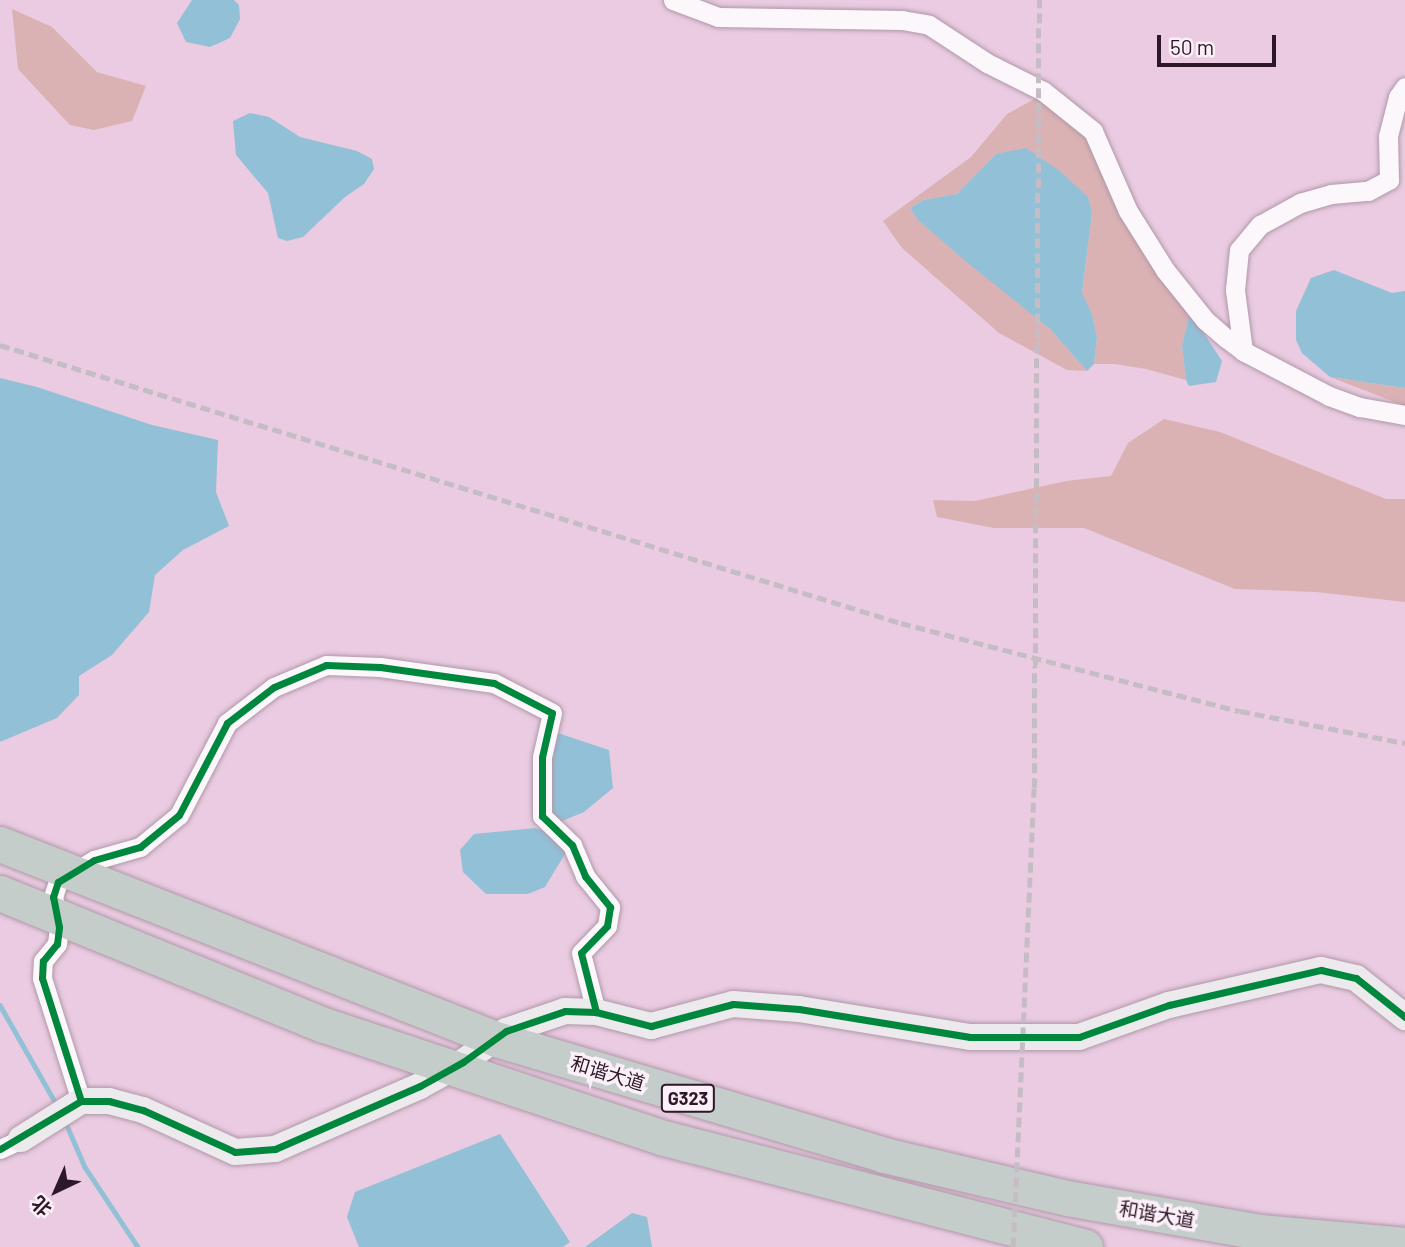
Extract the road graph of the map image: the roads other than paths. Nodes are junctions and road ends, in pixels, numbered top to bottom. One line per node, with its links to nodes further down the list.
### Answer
1 (673, 0): 3 (street)
2 (1405, 87): 3 (street)
3 (1243, 351): 4 (street)
4 (1405, 415)
5 (0, 844): 6 (highway, 和谐大道 / G323)
6 (73, 873): 8 (street); 10 (highway, 和谐大道 / G323); 11 (street)
7 (0, 893): 14 (highway, G323)
8 (597, 1012): 9 (street); 10 (street)
9 (1405, 1017)
10 (496, 1039): 11 (street); 13 (highway, 和谐大道 / G323)
11 (81, 1101): 12 (street)
12 (11, 1144)
13 (1405, 1245)
14 (1085, 1247)

